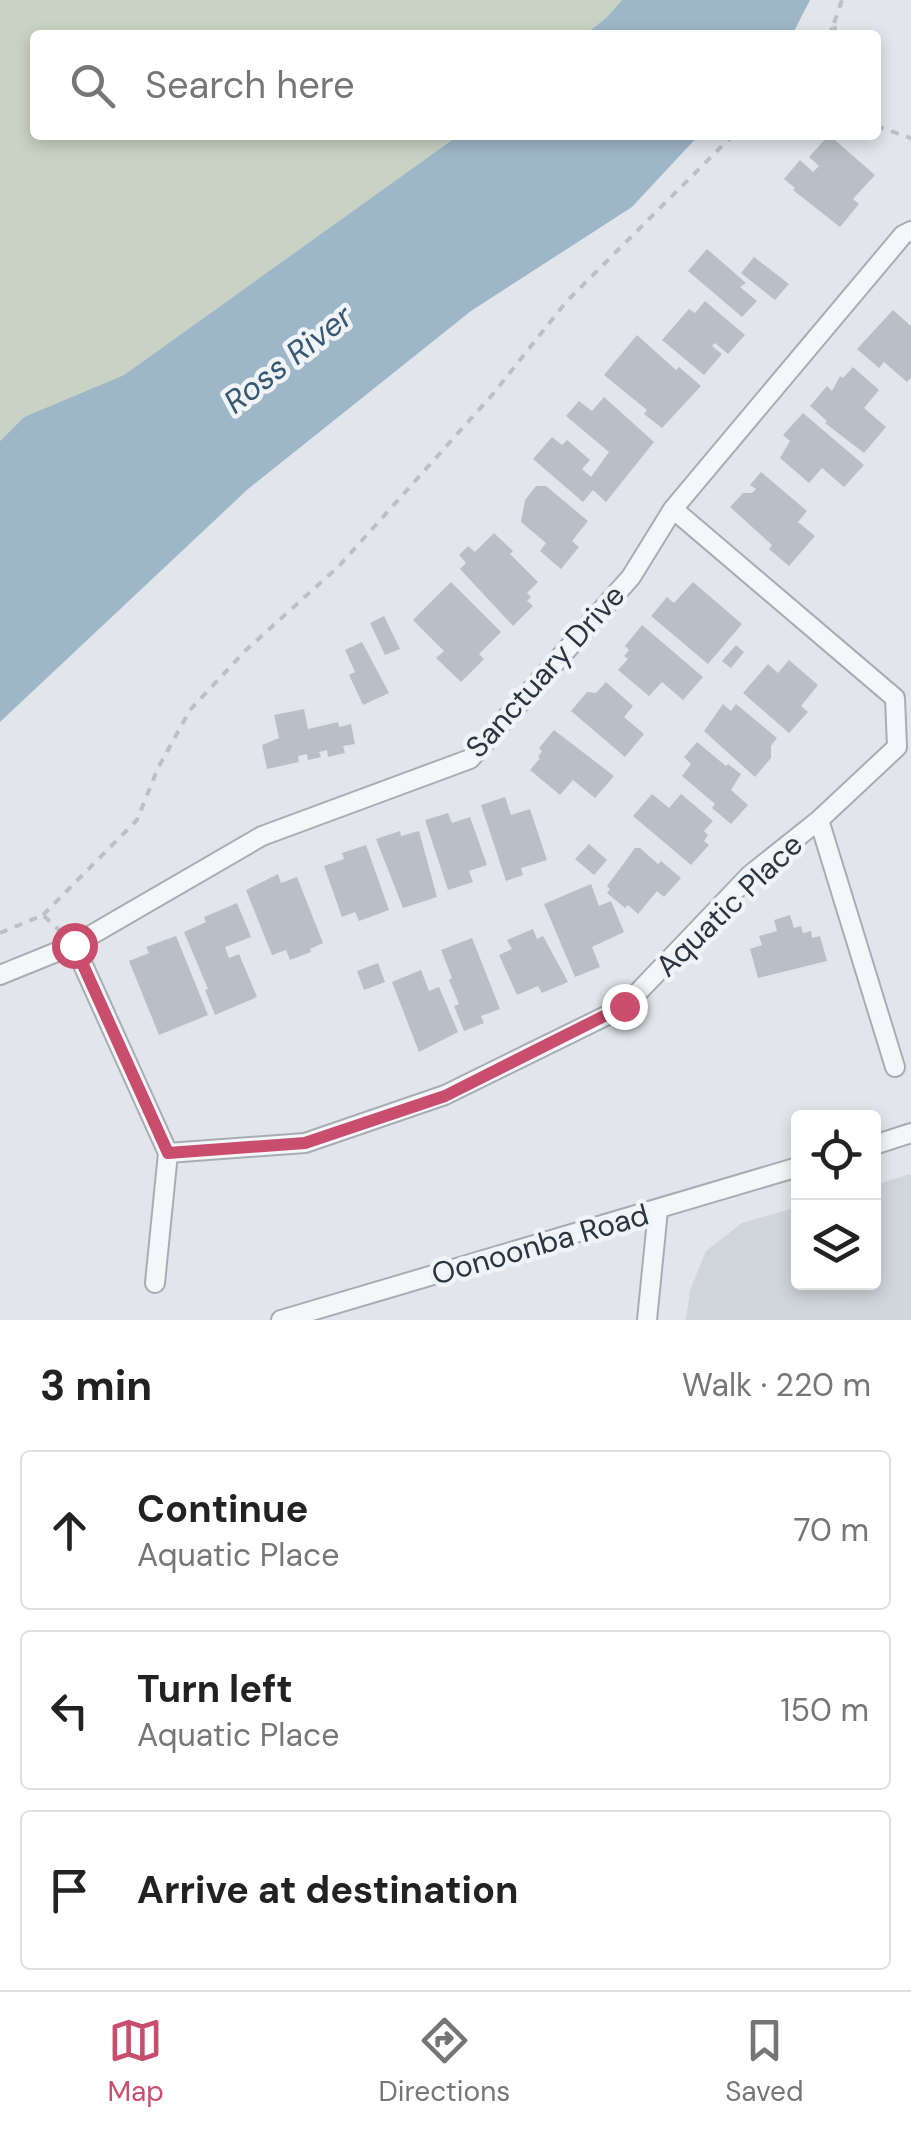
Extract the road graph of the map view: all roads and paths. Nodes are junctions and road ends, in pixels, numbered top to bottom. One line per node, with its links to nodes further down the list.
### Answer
1 (842, 0): 2 (path)
2 (833, 30)
3 (881, 128): 4 (path)
4 (911, 138)
5 (728, 140): 9 (path)
6 (911, 231): 7 (street, Sanctuary Drive)
7 (673, 510): 8 (street, Aquatic Place); 11 (street, Sanctuary Drive)
8 (820, 820): 13 (street); 16 (street, Aquatic Place)
9 (43, 915): 10 (path); 11 (path)
10 (0, 933)
11 (74, 945): 12 (street, Sanctuary Drive); 16 (street)
12 (0, 975)
13 (896, 1067)
14 (911, 1133): 15 (street)
15 (881, 1143)
16 (168, 1153): 19 (street)
17 (791, 1170): 18 (street, Oonoonba Road)
18 (658, 1210): 20 (street, Oonoonba Road); 21 (street)
19 (155, 1282)
20 (280, 1320)
21 (647, 1320)

